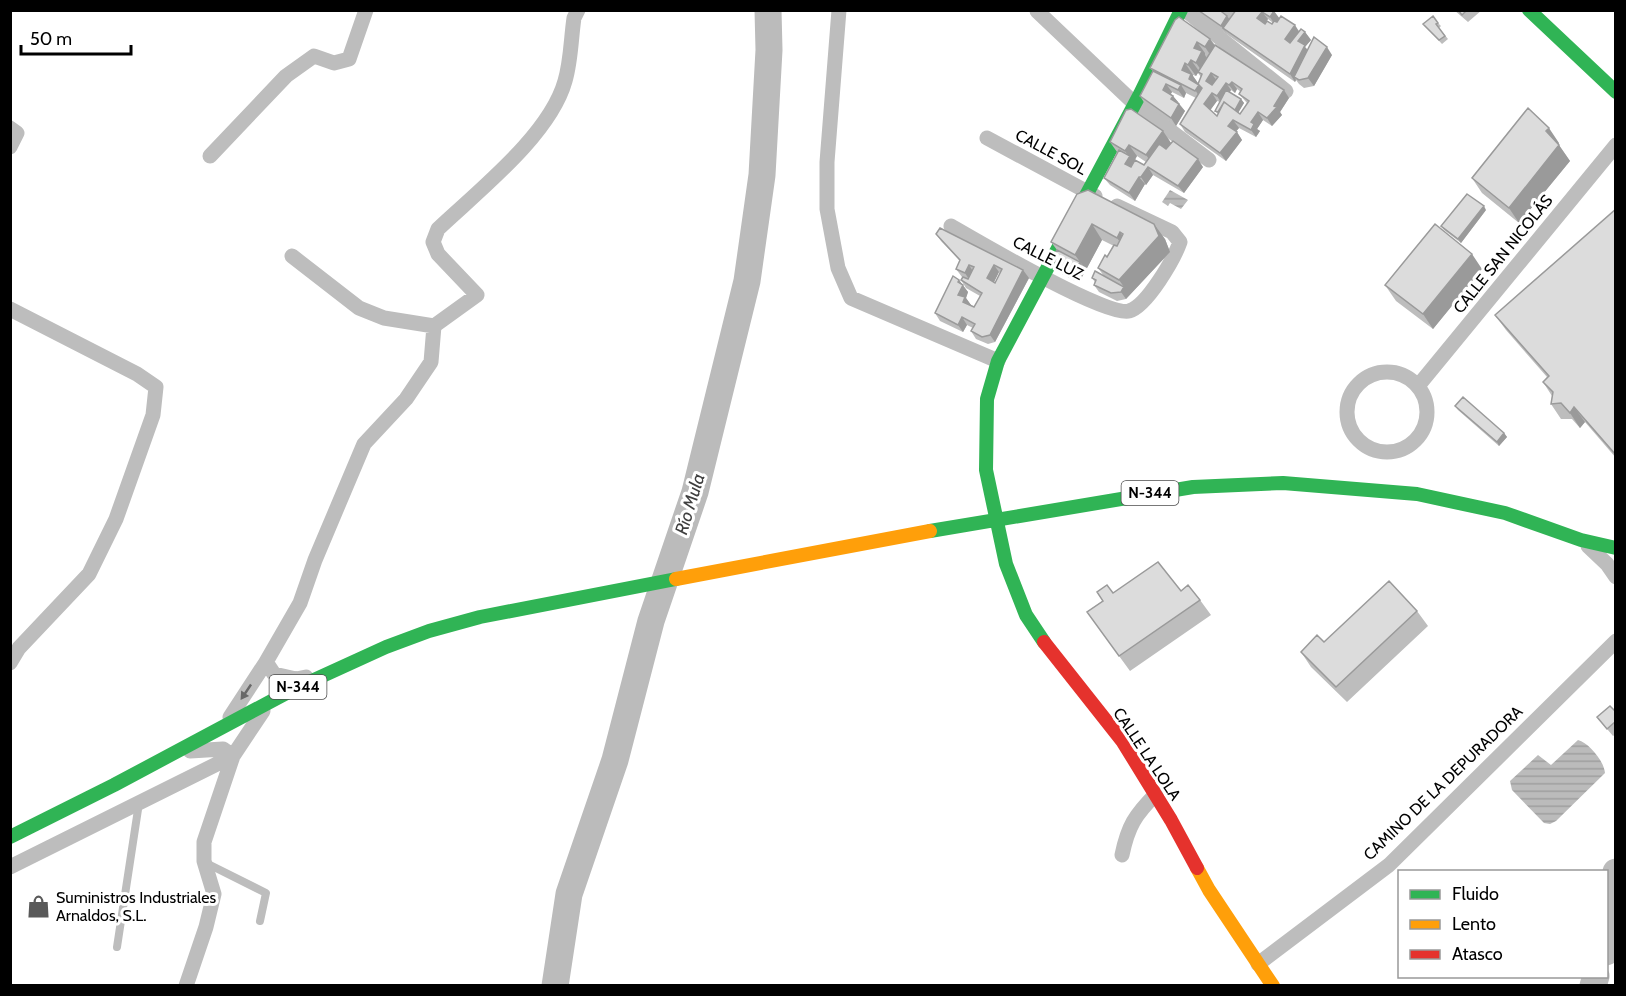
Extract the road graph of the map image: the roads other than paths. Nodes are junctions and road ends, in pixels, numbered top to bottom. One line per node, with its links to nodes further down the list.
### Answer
1 (366, 10): 14 (street)
2 (578, 10): 22 (street)
3 (839, 10): 23 (street)
4 (1529, 10): 8 (main road)
5 (1036, 11): 9 (street)
6 (1181, 13): 7 (street); 9 (main road, CALLE LA LOLA)
7 (1286, 91)
8 (1616, 92)
9 (1135, 104): 15 (street); 16 (main road, CALLE LA LOLA)
10 (10, 128): 13 (street)
11 (987, 138): 16 (street, CALLE SOL)
12 (1616, 145): 24 (street, CALLE SAN NICOLÁS)
13 (10, 147)
14 (210, 156)
15 (1209, 160)
16 (1088, 192): 19 (main road, CALLE LA LOLA); 21 (street, CALLE SOL)
17 (951, 226): 19 (street, CALLE LUZ)
18 (292, 256): 22 (street)
19 (1043, 277): 21 (street, CALLE LUZ); 23 (main road, CALLE LA LOLA)
20 (10, 309): 31 (street)
21 (1132, 311)
22 (434, 326): 30 (street)
23 (998, 362): 37 (main road, CALLE LA LOLA)
24 (1418, 386): 24 (street)
25 (1581, 540): 26 (main road); 27 (main road); 28 (street); 32 (main road, N-344)
26 (1616, 548)
27 (1616, 558)
28 (1616, 577)
29 (1615, 638): 45 (street, CAMINO DE LA DEPURADORA)
30 (266, 662): 32 (street); 34 (street, one-way to 34)
31 (10, 663)
32 (326, 673): 33 (main road, N-344)
33 (270, 701): 34 (main road, N-344); 36 (street)
34 (227, 722): 35 (main road, N-344)
35 (176, 752): 36 (street); 39 (main road, N-344)
36 (233, 756): 38 (street); 41 (street)
37 (1156, 795): 40 (street); 45 (main road, CALLE LA LOLA)
38 (139, 802): 42 (street); 44 (lane)
39 (10, 837)
40 (1122, 855)
41 (204, 861): 43 (lane); 46 (street)
42 (10, 867)
43 (260, 921)
44 (117, 947)
45 (1258, 964): 47 (main road, CALLE LA LOLA)
46 (186, 986)
47 (1273, 986)

